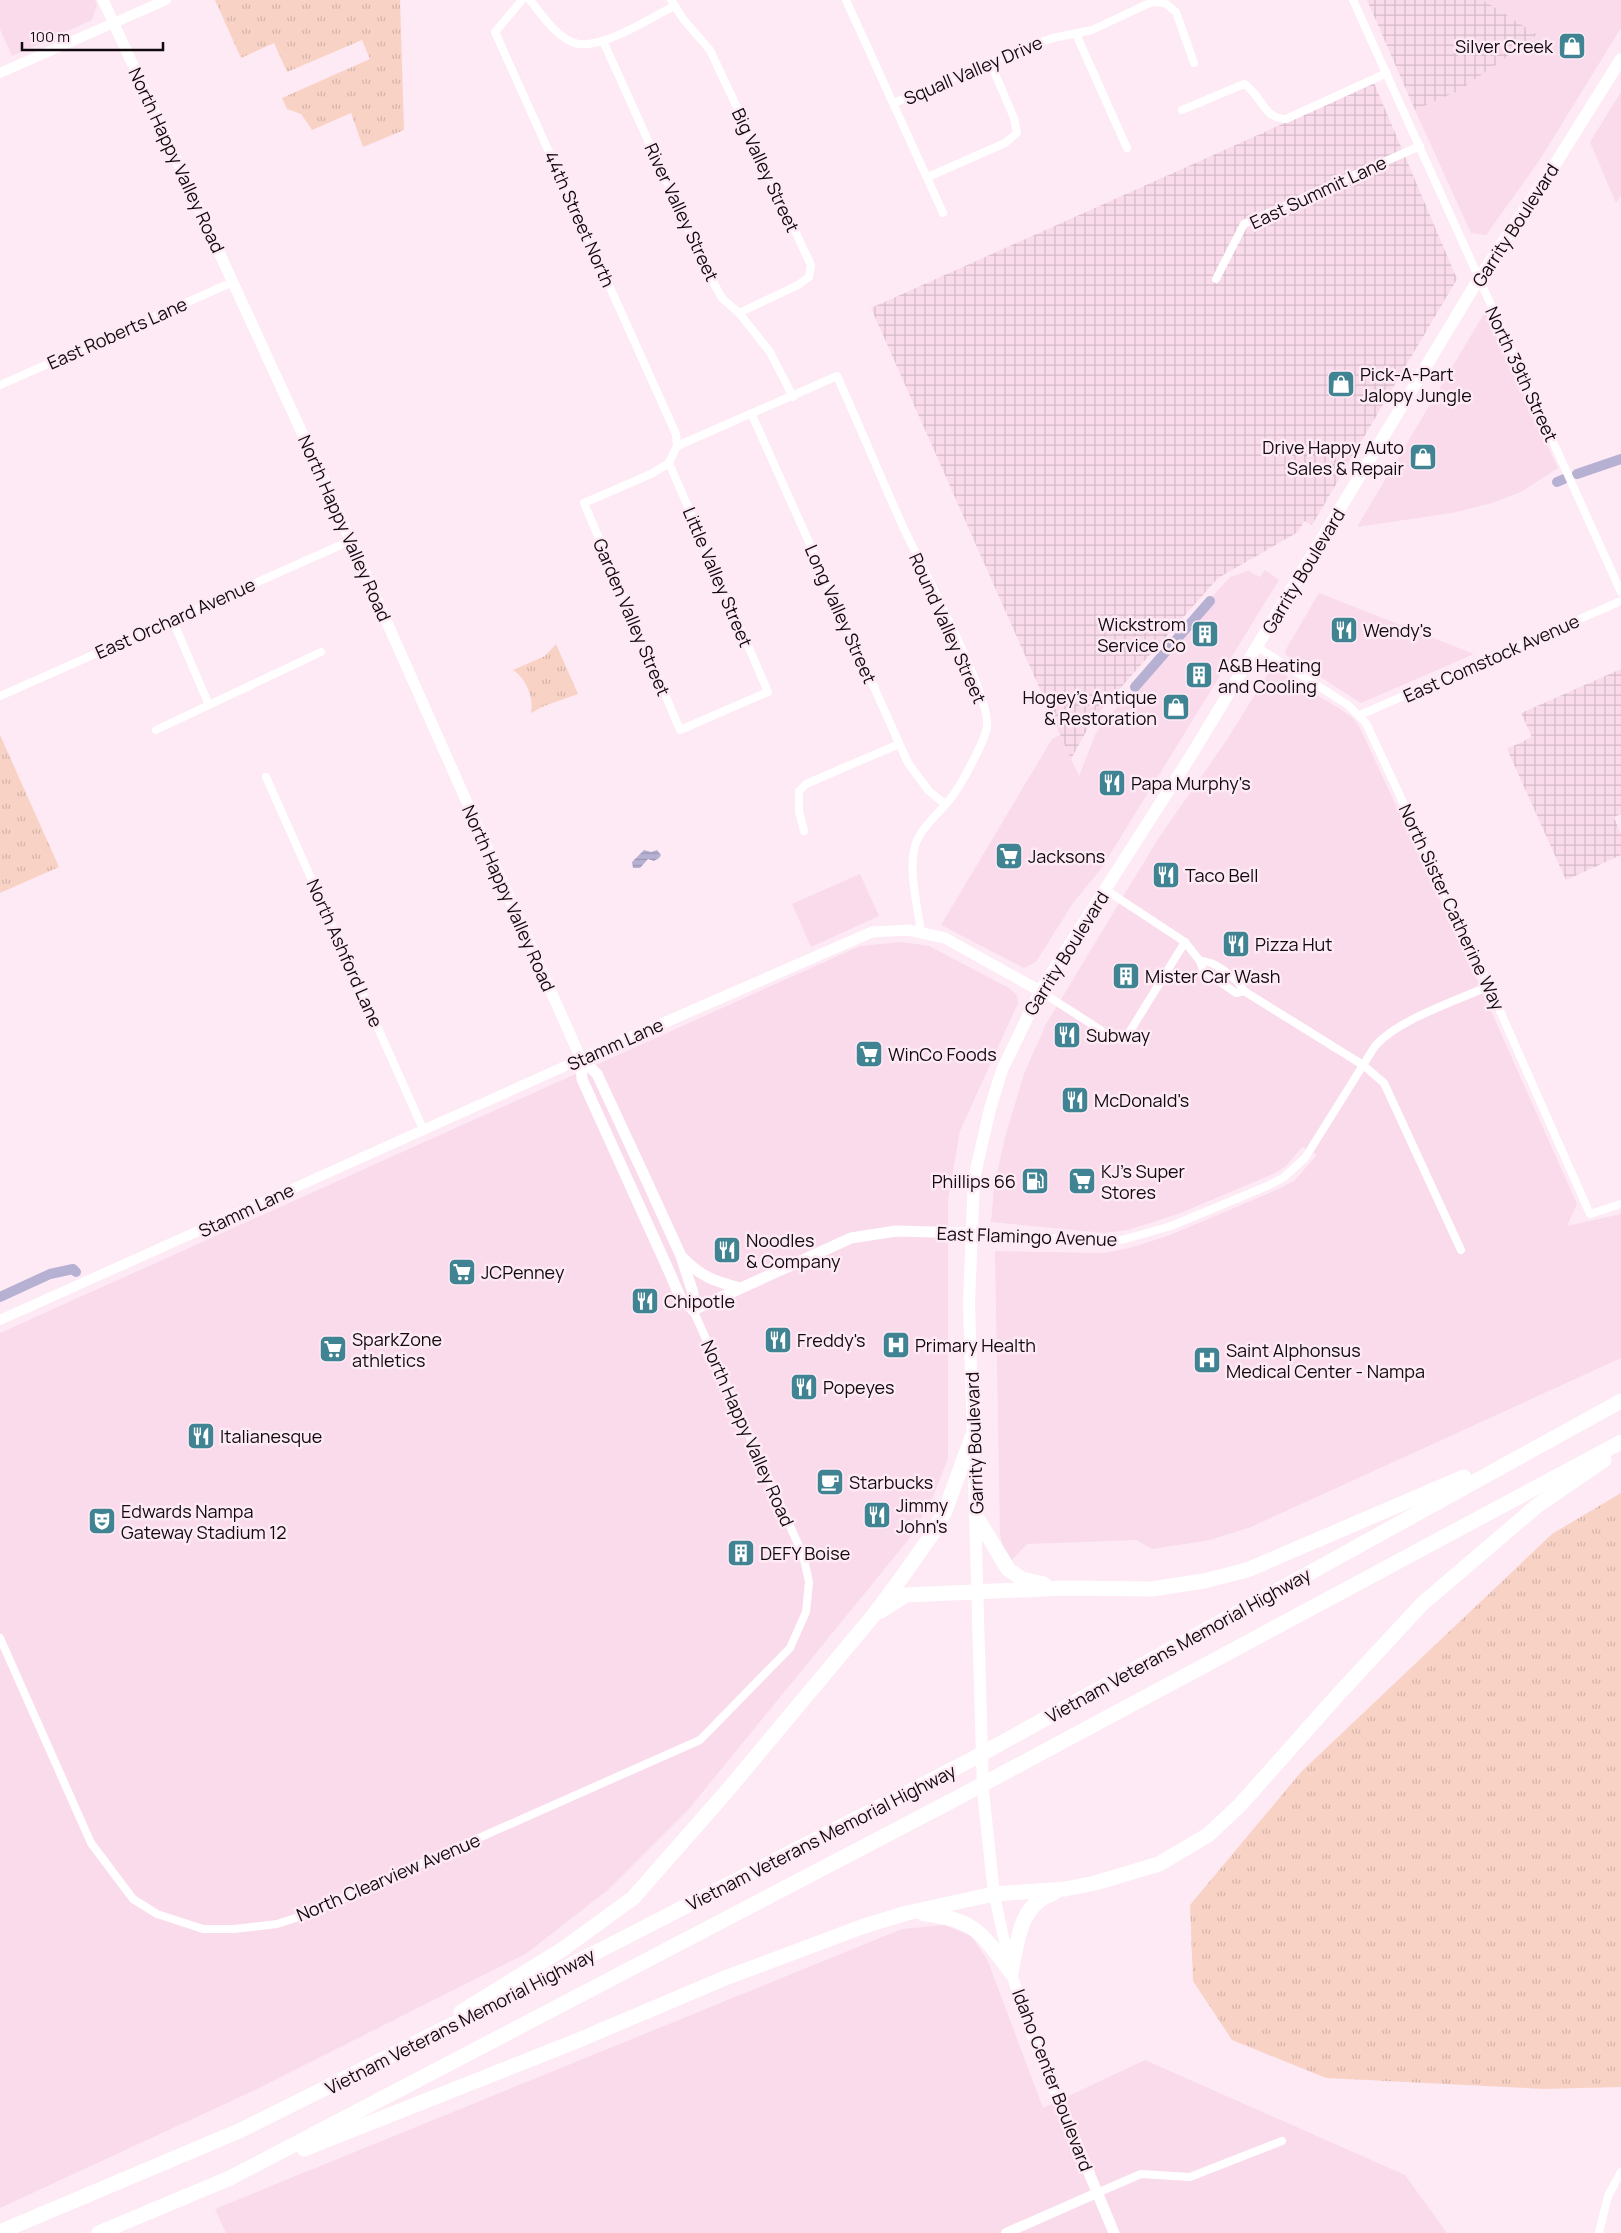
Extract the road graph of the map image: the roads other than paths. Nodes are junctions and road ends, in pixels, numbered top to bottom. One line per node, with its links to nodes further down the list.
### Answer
1 (104, 0): 8 (main road, North Happy Valley Road)
2 (166, 0): 8 (street)
3 (522, 0): 29 (street, 44th Street North)
4 (530, 0): 10 (street)
5 (846, 0): 16 (street)
6 (1353, 0): 15 (street, North 39th Street)
7 (673, 3): 10 (street); 25 (street, Big Valley Street)
8 (114, 23): 14 (street); 24 (main road, North Happy Valley Road)
9 (1076, 34): 12 (street, Squall Valley Drive); 13 (street, Squall Valley Drive); 19 (street)
10 (603, 41): 25 (street, River Valley Street)
11 (1621, 59): 23 (main road, Garrity Boulevard)
12 (990, 62): 16 (street, Squall Valley Drive); 20 (street)
13 (1194, 63)
14 (0, 73)
15 (1387, 73): 17 (street); 18 (street, North 39th Street)
16 (894, 103): 20 (street)
17 (1182, 110)
18 (1420, 146): 22 (street, East Summit Lane); 23 (street, North 39th Street)
19 (1127, 148)
20 (928, 177): 21 (street)
21 (943, 213)
22 (1216, 279)
23 (1478, 280): 32 (street, North 39th Street); 35 (main road, Garrity Boulevard)
24 (233, 282): 26 (street, East Roberts Lane); 31 (main road, North Happy Valley Road)
25 (739, 313): 27 (street, River Valley Street)
26 (0, 384)
27 (793, 397): 28 (street); 44 (street, Round Valley Street)
28 (752, 415): 29 (street); 42 (street, Long Valley Street)
29 (677, 446): 30 (street)
30 (669, 463): 41 (street, Garden Valley Street); 41 (street, Little Valley Street)
31 (350, 541): 34 (street, East Orchard Avenue); 51 (main road, North Happy Valley Road)
32 (1621, 590)
33 (1621, 600): 39 (street, East Comstock Avenue)
34 (172, 619): 37 (street, East Orchard Avenue); 38 (street)
35 (1256, 648): 39 (street, North Sister Catherine Way); 46 (main road, Garrity Boulevard)
36 (321, 652): 38 (street)
37 (0, 696)
38 (209, 705): 40 (street)
39 (1360, 715): 49 (street, North Sister Catherine Way)
40 (156, 730)
41 (680, 730)
42 (899, 744): 44 (street, Long Valley Street); 45 (street)
43 (266, 777): 53 (street, North Ashford Lane)
44 (945, 804): 47 (street, Round Valley Street)
45 (804, 831)
46 (1106, 890): 48 (street); 50 (main road, Garrity Boulevard)
47 (921, 933): 50 (main road, Stamm Lane); 51 (main road, Stamm Lane)
48 (1185, 942): 50 (street, Stamm Lane); 52 (street)
49 (1489, 986): 52 (street, East Flamingo Avenue); 54 (street, North Sister Catherine Way)
50 (1040, 991): 55 (main road, Garrity Boulevard)
51 (581, 1059): 53 (street, Stamm Lane); 57 (main road, North Happy Valley Road); 59 (main road, North Happy Valley Road)
52 (1363, 1065): 55 (street, East Flamingo Avenue); 56 (street)
53 (423, 1129): 60 (street, Stamm Lane)
54 (1621, 1204)
55 (972, 1233): 58 (main road, East Flamingo Avenue); 62 (main road, Garrity Boulevard)
56 (1461, 1250)
57 (681, 1256): 58 (main road); 59 (main road, North Happy Valley Road)
58 (740, 1288): 59 (main road, East Flamingo Avenue)
59 (693, 1310): 67 (street, North Happy Valley Road)
60 (0, 1320)
61 (1621, 1401): 63 (highway, Vietnam Veterans Memorial Highway)
62 (972, 1437): 66 (main road, Garrity Boulevard); 70 (highway)
63 (1551, 1439): 68 (highway); 76 (highway, Vietnam Veterans Memorial Highway)
64 (1621, 1442): 79 (highway, Vietnam Veterans Memorial Highway)
65 (1621, 1447): 72 (highway)
66 (977, 1518): 68 (highway); 69 (main road, Garrity Boulevard)
67 (802, 1555): 71 (street, North Clearview Avenue)
68 (1066, 1588): 69 (highway)
69 (977, 1592): 70 (highway); 73 (main road, Garrity Boulevard)
70 (873, 1616): 76 (highway)
71 (0, 1638)
72 (1065, 1889): 73 (highway); 75 (highway)
73 (994, 1894): 74 (highway); 75 (main road, Idaho Center Boulevard)
74 (907, 1913): 75 (highway); 79 (highway)
75 (1011, 1972): 80 (main road, Idaho Center Boulevard)
76 (411, 2046): 81 (highway, Vietnam Veterans Memorial Highway)
77 (1282, 2141): 80 (street)
78 (1621, 2172): 85 (street)
79 (230, 2178): 82 (highway, Vietnam Veterans Memorial Highway)
80 (1097, 2193): 83 (street); 84 (main road, Idaho Center Boulevard)
81 (0, 2232)
82 (99, 2233)
83 (1006, 2233)
84 (1114, 2233)
85 (1599, 2233)

